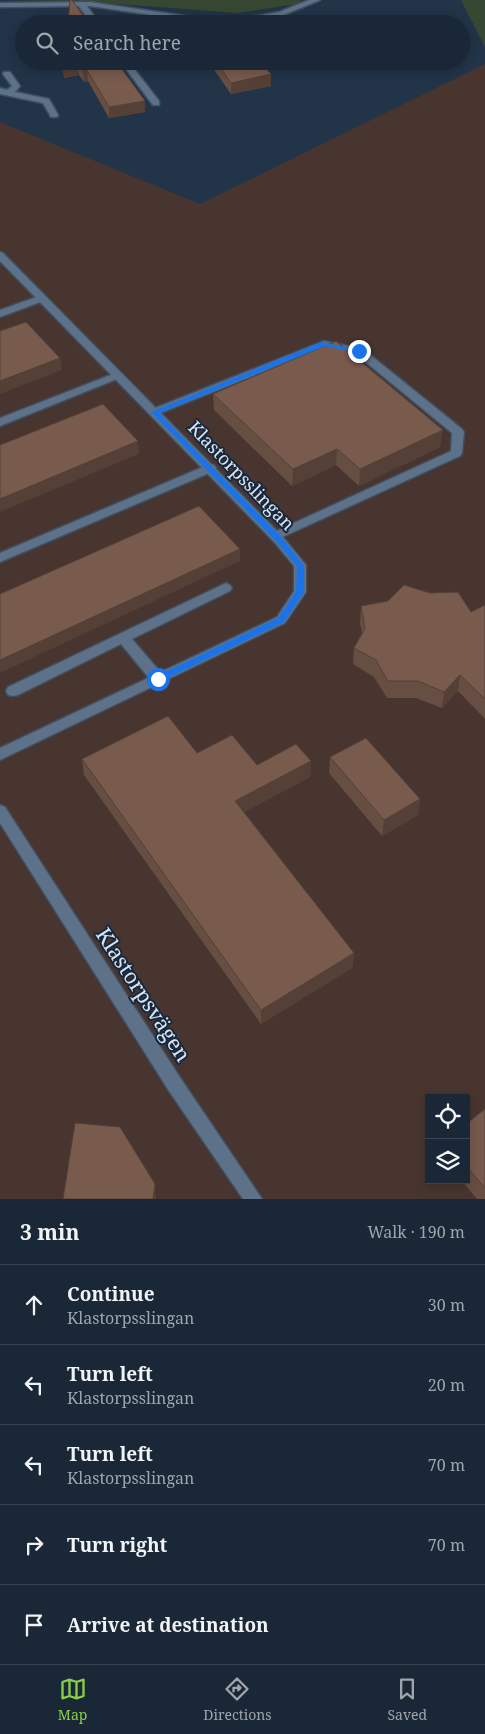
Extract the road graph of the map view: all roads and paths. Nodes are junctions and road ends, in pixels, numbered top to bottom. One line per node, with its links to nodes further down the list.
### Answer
1 (316, 0): 6 (street)
2 (81, 4): 3 (street); 4 (street); 5 (street)
3 (0, 5)
4 (89, 15)
5 (160, 15)
6 (275, 15)
7 (131, 70): 10 (street)
8 (7, 74): 9 (street)
9 (4, 92): 11 (street)
10 (156, 102)
11 (54, 115)
12 (0, 255): 13 (street, Klastorpsslingan)
13 (42, 298): 14 (street); 15 (street, Klastorpsslingan)
14 (0, 314)
15 (118, 375): 16 (street, Klastorpsslingan); 17 (street)
16 (154, 412): 18 (street, Klastorpsslingan); 19 (street)
17 (0, 422)
18 (210, 468): 19 (street, Klastorpsslingan); 20 (street)
19 (276, 536): 23 (street, Klastorpsslingan)
20 (0, 558)
21 (226, 588): 22 (street)
22 (123, 638): 23 (street); 24 (street)
23 (158, 679): 25 (street, Klastorpsslingan)
24 (13, 691)
25 (0, 754)
26 (0, 811): 27 (street, Klastorpsvägen)
27 (254, 1199)

